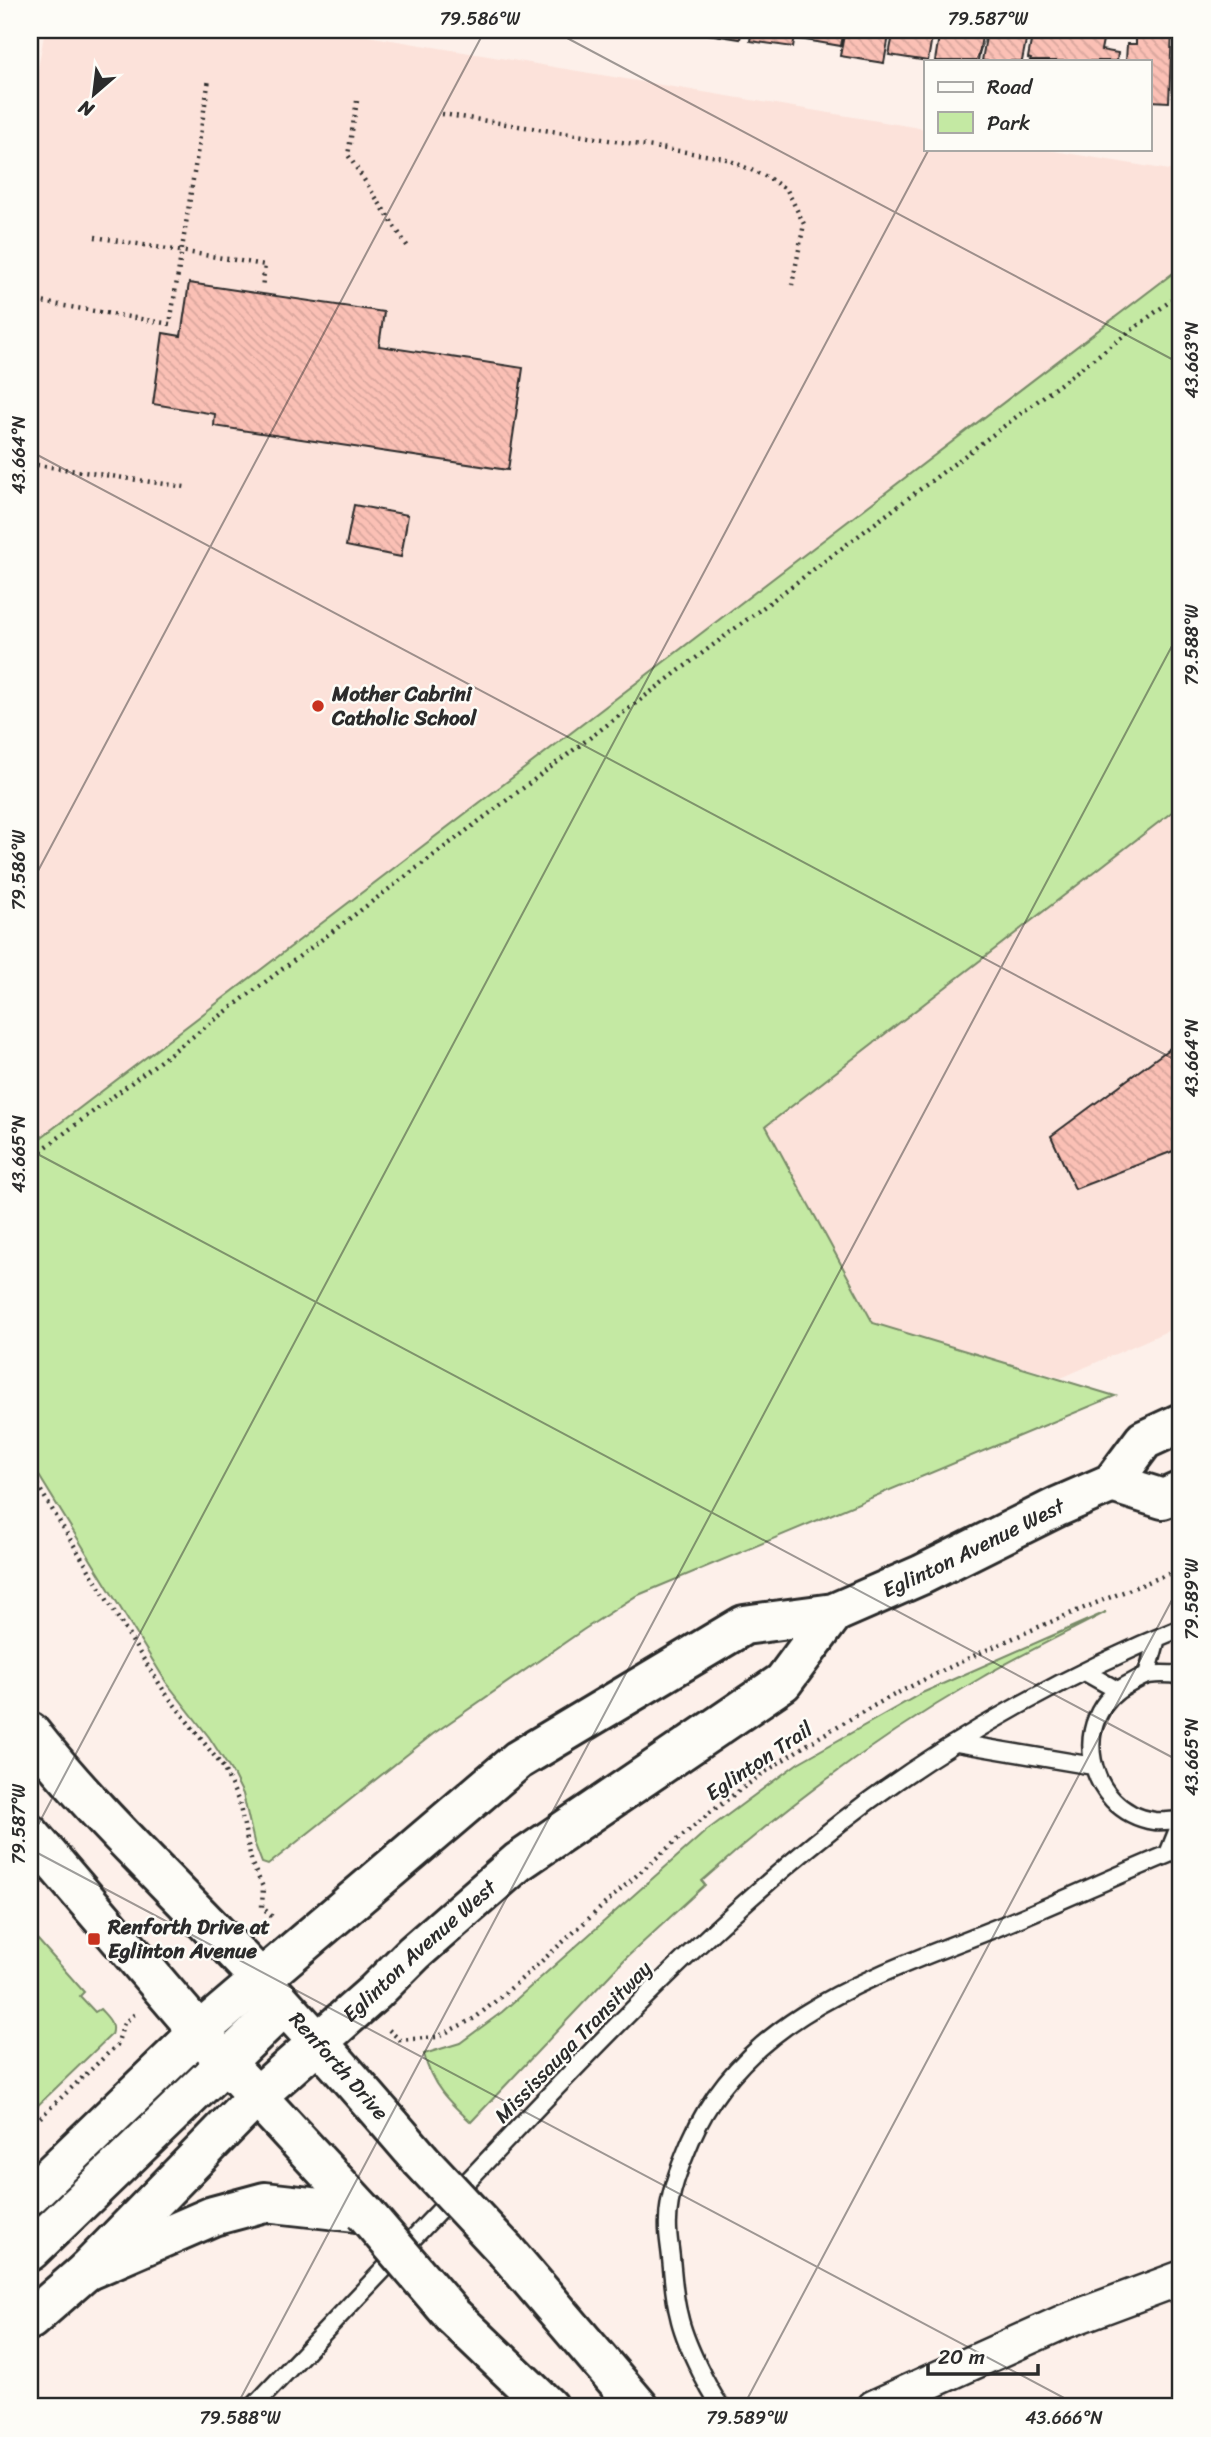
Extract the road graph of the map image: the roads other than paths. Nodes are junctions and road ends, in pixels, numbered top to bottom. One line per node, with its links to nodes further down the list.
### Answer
1 (1181, 1423): 2 (main road, Eglinton Avenue West)
2 (1112, 1483): 3 (main road); 4 (main road, Eglinton Avenue West)
3 (1181, 1490)
4 (834, 1613): 17 (main road, Eglinton Avenue West); 19 (main road, Eglinton Avenue West)
5 (1181, 1628): 6 (lane, Mississauga Transitway)
6 (1157, 1638): 7 (lane, Mississauga Transitway); 8 (lane)
7 (1085, 1672): 10 (lane); 12 (lane, Mississauga Transitway)
8 (1147, 1675): 9 (lane); 10 (lane)
9 (1181, 1675)
10 (1117, 1689): 13 (lane)
11 (30, 1732): 17 (main road, Renforth Drive)
12 (957, 1743): 13 (lane); 28 (lane, Mississauga Transitway)
13 (1093, 1766): 14 (lane)
14 (1181, 1821): 16 (lane)
15 (30, 1834): 18 (main road)
16 (1175, 1851): 31 (lane)
17 (271, 1993): 18 (main road, Eglinton Avenue West); 19 (main road, Renforth Drive); 20 (main road, Eglinton Avenue West)
18 (199, 2032): 20 (main road); 22 (main road, Eglinton Avenue West)
19 (317, 2043): 21 (main road, Eglinton Avenue West); 30 (main road, Renforth Drive, bridge)
20 (225, 2063): 21 (main road); 24 (main road, Eglinton Avenue West)
21 (256, 2096): 23 (main road); 25 (main road, Eglinton Avenue West)
22 (30, 2195)
23 (365, 2213): 25 (main road); 29 (main road, bridge)
24 (30, 2251)
25 (86, 2271): 27 (main road, Eglinton Avenue West)
26 (1181, 2278): 32 (street)
27 (30, 2320)
28 (253, 2407)
29 (548, 2407)
30 (639, 2407)
31 (721, 2407)
32 (874, 2407)

